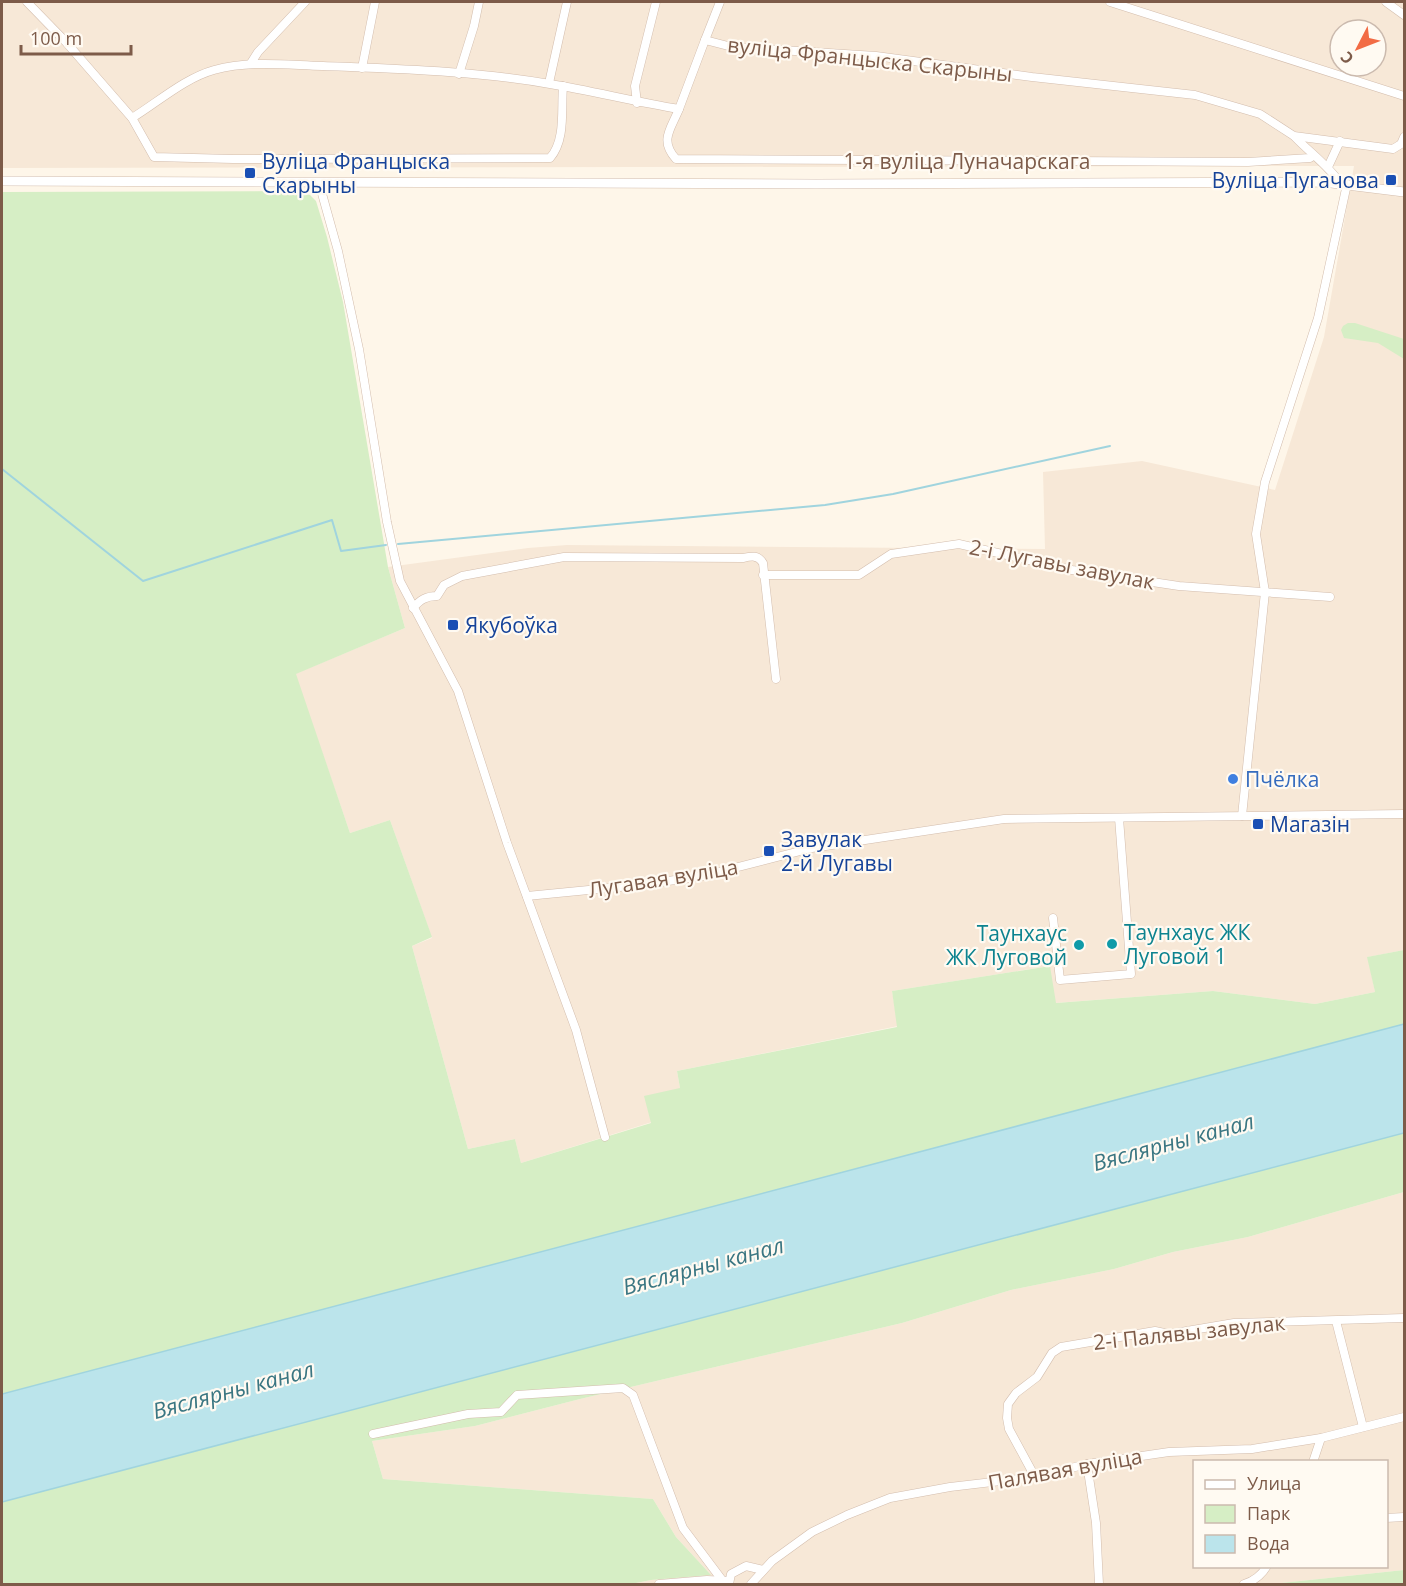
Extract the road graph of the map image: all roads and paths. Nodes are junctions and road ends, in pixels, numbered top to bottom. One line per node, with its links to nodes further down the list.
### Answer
1 (27, 2): 20 (street)
2 (305, 2): 12 (street)
3 (375, 2): 13 (street)
4 (479, 2): 14 (street)
5 (567, 2): 15 (street)
6 (656, 2): 18 (street)
7 (720, 2): 11 (street)
8 (1110, 2): 17 (street)
9 (1386, 2): 10 (street)
10 (1404, 15)
11 (705, 40): 19 (street, вуліца Францыска Скарыны); 21 (street, вуліца Францыска Скарыны)
12 (250, 63): 13 (street); 20 (street)
13 (362, 68): 14 (street)
14 (459, 74): 15 (street)
15 (549, 83): 16 (street)
16 (562, 86): 18 (street); 20 (street)
17 (1404, 96)
18 (637, 103): 19 (street)
19 (679, 109): 24 (street, 1-я вуліца Луначарскага)
20 (132, 118)
21 (1294, 136): 23 (street, вуліца Францыска Скарыны); 24 (street)
22 (1404, 137): 23 (street, вуліца Францыска Скарыны)
23 (1341, 141): 25 (street)
24 (1313, 156): 25 (street)
25 (1328, 167): 28 (street)
26 (2, 181): 27 (street)
27 (319, 183): 28 (street); 33 (street)
28 (1344, 184): 29 (street); 31 (street)
29 (1404, 192)
30 (763, 575): 31 (street, 2-і Лугавы завулак); 33 (street); 34 (street)
31 (1265, 592): 32 (street, 2-і Лугавы завулак); 36 (street)
32 (1330, 597)
33 (413, 608): 38 (street)
34 (776, 679)
35 (1404, 814): 36 (street, Лугавая вуліца)
36 (1242, 816): 37 (street, Лугавая вуліца)
37 (1119, 818): 38 (street, Лугавая вуліца); 39 (street)
38 (527, 896): 40 (street)
39 (1053, 918)
40 (605, 1137)
41 (1404, 1318): 42 (street, 2-і Палявы завулак)
42 (1336, 1321): 44 (street); 49 (street, 2-і Палявы завулак)
43 (1404, 1418): 44 (street, Палявая вуліца)
44 (1363, 1427): 46 (street, Палявая вуліца)
45 (374, 1434): 54 (street)
46 (1322, 1438): 47 (street); 48 (street, Палявая вуліца)
47 (1313, 1460)
48 (1087, 1464): 49 (street, Палявая вуліца); 57 (street)
49 (1035, 1477): 53 (street, Палявая вуліца)
50 (1404, 1517): 51 (street)
51 (1388, 1518)
52 (1266, 1568): 58 (street)
53 (763, 1570): 54 (street); 56 (street, Палявая вуліца)
54 (726, 1582): 55 (street)
55 (659, 1584)
56 (751, 1584)
57 (1099, 1584)
58 (1244, 1584)

